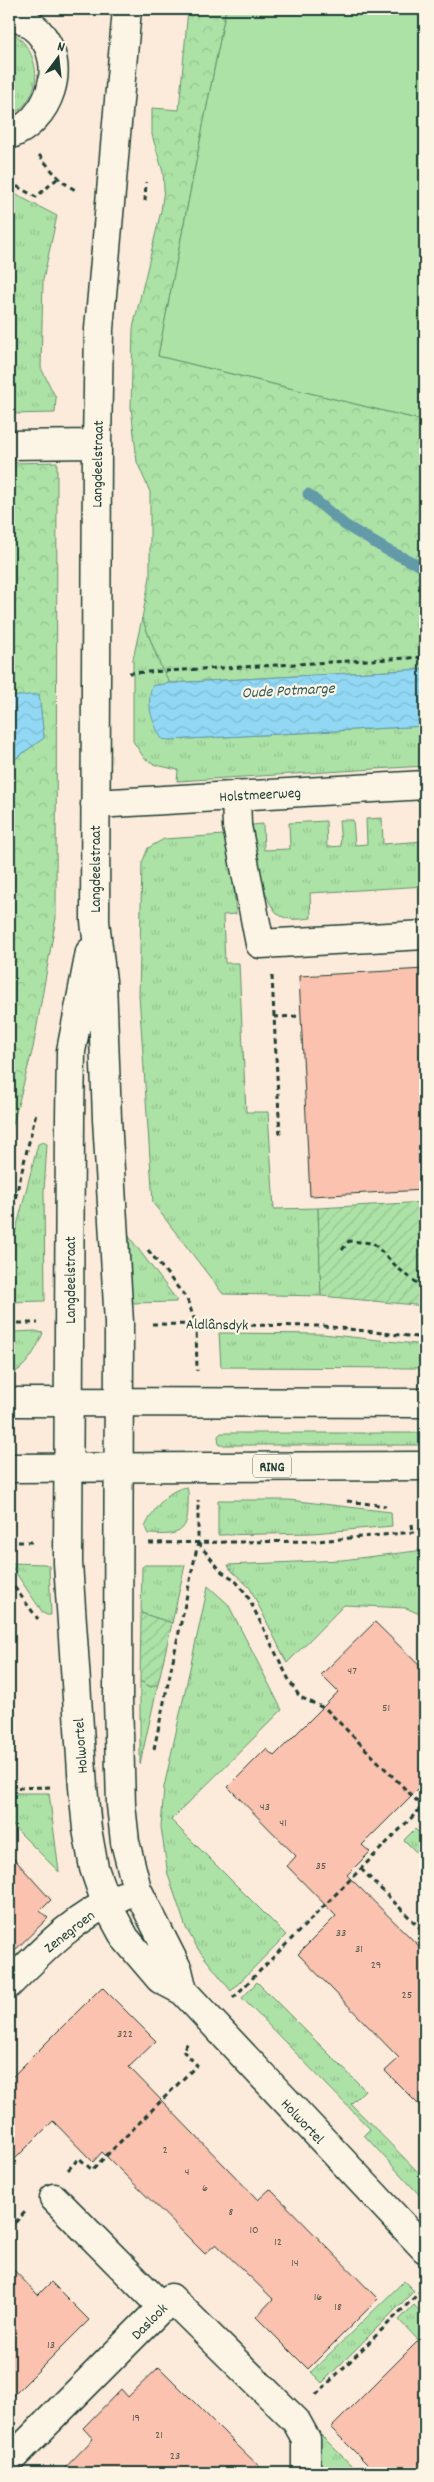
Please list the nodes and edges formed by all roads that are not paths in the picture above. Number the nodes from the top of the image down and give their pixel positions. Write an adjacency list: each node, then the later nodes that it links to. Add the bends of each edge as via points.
1 (127, 9): 4 (street, Langdeelstraat, via 99,329)
2 (9, 12): 3 (street, via 25,19 39,32 54,67 53,86 46,104 35,120)
3 (9, 135)
4 (97, 444): 5 (street); 8 (street, Langdeelstraat)
5 (9, 445)
6 (425, 785): 7 (street, Holstmeerweg)
7 (236, 796): 8 (street, Holstmeerweg); 10 (street, via 237,826 260,944)
8 (95, 804): 9 (street, Langdeelstraat)
9 (95, 921): 12 (street, Langdeelstraat, via 71,1051); 13 (street, Langdeelstraat, via 102,980)
10 (425, 935)
11 (9, 1402): 12 (street)
12 (69, 1402): 13 (street); 16 (street, Langdeelstraat)
13 (120, 1402): 14 (street); 17 (street, Langdeelstraat)
14 (425, 1403)
15 (425, 1466): 17 (street, RING)
16 (69, 1467): 17 (street, RING); 18 (street, RING); 20 (street, Holwortel, via 68,1563 83,1787 94,1868)
17 (119, 1467): 19 (street, Holwortel, via 121,1805 125,1842)
18 (9, 1468)
19 (137, 1889): 20 (street, Zenegroen); 22 (street, Holwortel, via 178,1970)
20 (106, 1903): 21 (street, Zenegroen, via 56,1937); 22 (street, Holwortel, via 125,1938 160,1979)
21 (9, 1984)
22 (183, 1991): 24 (street, Holwortel)
23 (54, 2198): 25 (street)
24 (425, 2249)
25 (163, 2308): 26 (street, Daslook); 27 (street, Daslook, via 171,2298 300,2429)
26 (9, 2460)
27 (306, 2473)

